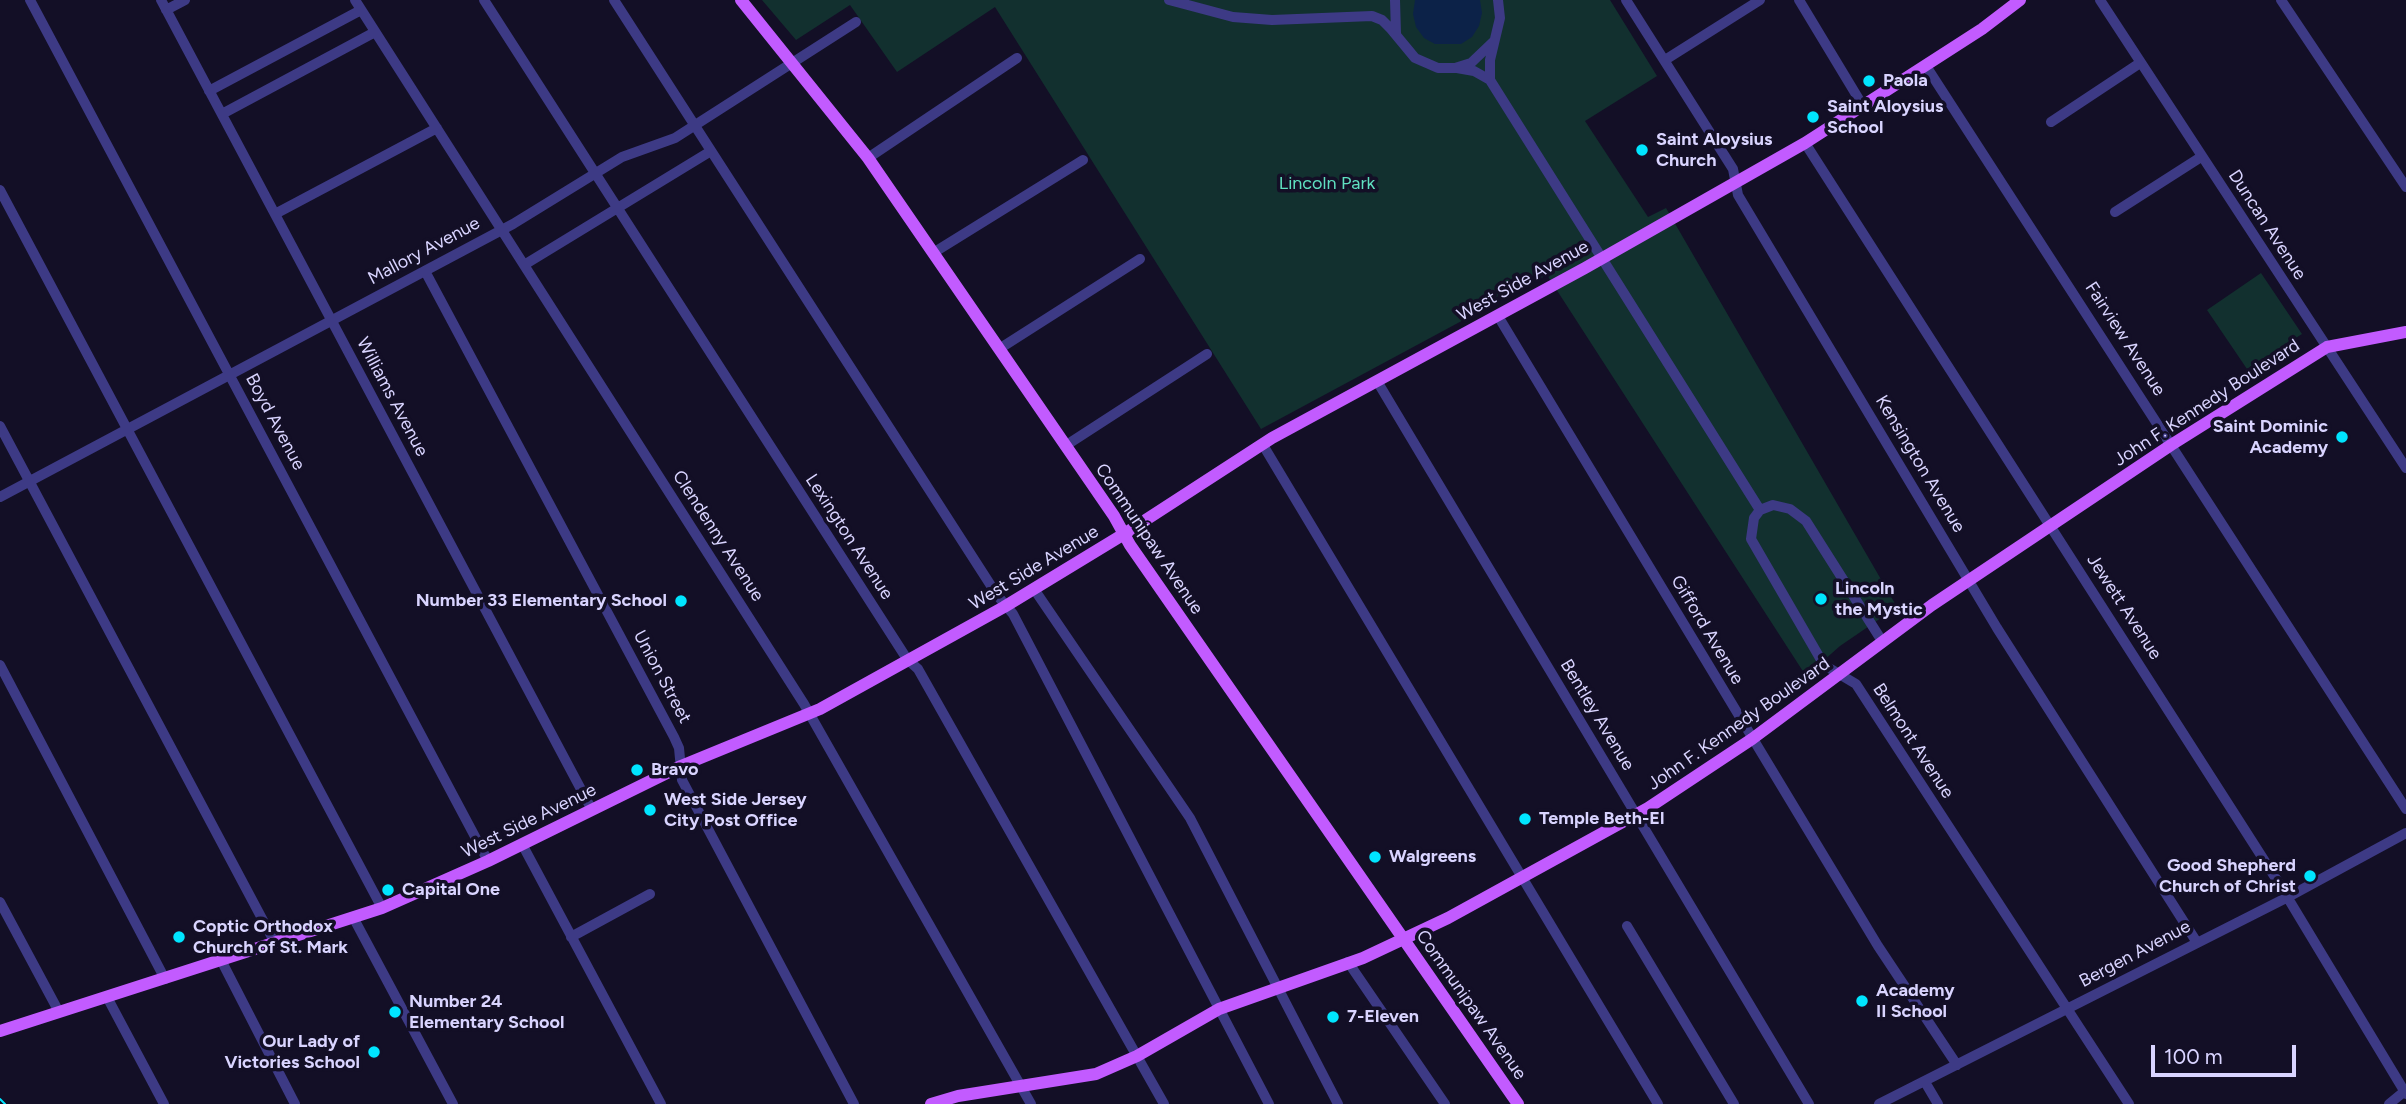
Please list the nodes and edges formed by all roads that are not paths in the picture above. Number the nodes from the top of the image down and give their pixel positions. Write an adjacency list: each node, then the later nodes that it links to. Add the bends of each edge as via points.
1 (30, 0): 58 (street, Boyd Avenue)
2 (185, 0): 15 (street)
3 (484, 0): 39 (street, Lexington Avenue)
4 (614, 0): 32 (street)
5 (741, 0): 23 (main road, Communipaw Avenue)
6 (1169, 0): 19 (street, via 1233,17 1371,16 1382,20)
7 (1395, 0): 19 (street)
8 (1498, 0): 20 (street, via 1500,18)
9 (1626, 0): 22 (street, Kensington Avenue)
10 (1759, 0): 22 (street)
11 (1799, 0): 29 (street)
12 (2020, 0): 25 (main road, West Side Avenue)
13 (2100, 0): 24 (street, Duncan Avenue)
14 (2281, 0): 41 (street)
15 (164, 5): 28 (street, Williams Avenue)
16 (358, 5): 18 (street, Clendenny Avenue); 28 (street)
17 (856, 22): 23 (street, Mallory Avenue)
18 (375, 32): 30 (street); 33 (street, Clendenny Avenue)
19 (1398, 39): 26 (street, via 1422,62)
20 (1494, 39): 26 (street, via 1478,58); 27 (street)
21 (1017, 58): 37 (street)
22 (1665, 60): 40 (street, Kensington Avenue, via 1733,169)
23 (793, 62): 32 (street, Mallory Avenue); 37 (main road, Communipaw Avenue)
24 (2140, 63): 31 (street); 36 (street, Duncan Avenue)
25 (1926, 65): 29 (main road, West Side Avenue); 63 (street, Fairview Avenue)
26 (1455, 68): 27 (street)
27 (1490, 80): 48 (street)
28 (209, 91): 30 (street, Williams Avenue)
29 (1863, 106): 34 (main road, West Side Avenue)
30 (222, 114): 45 (street, Williams Avenue)
31 (2051, 122)
32 (695, 127): 35 (street); 39 (street, Mallory Avenue, via 622,157)
33 (437, 128): 45 (street); 46 (street, Clendenny Avenue)
34 (1805, 143): 40 (main road, West Side Avenue); 69 (street, Jewett Avenue)
35 (711, 151): 43 (street); 73 (street)
36 (2201, 156): 44 (street); 55 (street, Duncan Avenue)
37 (868, 158): 47 (main road, Communipaw Avenue)
38 (1083, 160): 47 (street)
39 (594, 174): 43 (street, Lexington Avenue); 46 (street, Mallory Avenue)
40 (1736, 183): 48 (main road, West Side Avenue); 71 (street, Kensington Avenue, via 1738,195)
41 (2406, 187)
42 (0, 190): 61 (street)
43 (617, 209): 50 (street); 75 (street, Lexington Avenue)
44 (2115, 212)
45 (275, 214): 53 (street, Williams Avenue)
46 (502, 230): 50 (street, Clendenny Avenue); 51 (street, Mallory Avenue)
47 (933, 253): 56 (main road, Communipaw Avenue)
48 (1602, 258): 52 (main road, West Side Avenue); 68 (street)
49 (1140, 259): 56 (street)
50 (524, 265): 78 (street, Clendenny Avenue)
51 (425, 271): 53 (street, Mallory Avenue); 80 (street, Union Street, via 674,737)
52 (1498, 316): 59 (main road, West Side Avenue); 79 (street, Gifford Avenue)
53 (332, 320): 58 (street, Mallory Avenue); 82 (street, Williams Avenue)
54 (2406, 332): 55 (main road, John F. Kennedy Boulevard)
55 (2327, 347): 63 (main road, John F. Kennedy Boulevard); 65 (street, Duncan Avenue)
56 (999, 349): 64 (main road, Communipaw Avenue)
57 (1207, 354): 64 (street)
58 (230, 375): 61 (street, Mallory Avenue); 86 (street, Boyd Avenue)
59 (1377, 381): 62 (main road, West Side Avenue); 83 (street, Bentley Avenue)
60 (0, 426): 66 (street)
61 (127, 429): 66 (street, Mallory Avenue); 91 (street)
62 (1263, 445): 70 (main road, West Side Avenue); 87 (street)
63 (2171, 445): 69 (main road, John F. Kennedy Boulevard); 81 (street, Fairview Avenue)
64 (1065, 446): 70 (main road, Communipaw Avenue)
65 (2406, 468)
66 (29, 481): 67 (street, Mallory Avenue); 97 (street)
67 (0, 497)
68 (1760, 510): 74 (street, via 1782,507 1805,521); 77 (street, Belmont Avenue, via 1751,539 1825,665)
69 (2051, 526): 71 (main road, John F. Kennedy Boulevard); 89 (street, Jewett Avenue)
70 (1124, 534): 72 (main road, West Side Avenue); 95 (main road, Communipaw Avenue)
71 (1970, 582): 74 (main road, John F. Kennedy Boulevard); 96 (street, Kensington Avenue)
72 (1034, 589): 73 (main road, West Side Avenue); 101 (street, via 1190,818)
73 (1004, 607): 75 (main road, West Side Avenue); 103 (street, via 1013,614 1065,710)
74 (1882, 641): 77 (main road, John F. Kennedy Boulevard)
75 (907, 659): 78 (main road, West Side Avenue); 107 (street, Lexington Avenue, via 918,668)
76 (0, 665): 100 (street)
77 (1842, 674): 79 (main road, John F. Kennedy Boulevard); 104 (street, Belmont Avenue, via 1856,684)
78 (809, 714): 80 (main road, West Side Avenue); 110 (street, Clendenny Avenue)
79 (1752, 739): 83 (main road, John F. Kennedy Boulevard); 108 (street, Gifford Avenue, via 1878,947)
80 (681, 766): 82 (main road, West Side Avenue); 116 (street, Union Street, via 694,805)
81 (2406, 809)
82 (592, 810): 85 (main road, West Side Avenue)
83 (1636, 814): 87 (main road, John F. Kennedy Boulevard); 126 (street, Bentley Avenue)
84 (2406, 833): 89 (street, Bergen Avenue)
85 (522, 844): 86 (main road, West Side Avenue); 94 (street)
86 (488, 860): 91 (main road, West Side Avenue)
87 (1521, 877): 95 (main road, John F. Kennedy Boulevard); 124 (street)
88 (650, 894): 94 (street)
89 (2288, 897): 96 (street, Bergen Avenue); 111 (street, Jewett Avenue)
90 (0, 902): 105 (street)
91 (382, 908): 92 (main road, West Side Avenue)
92 (353, 917): 97 (main road, West Side Avenue); 114 (street)
93 (1628, 926): 125 (street)
94 (572, 937): 115 (street)
95 (1405, 941): 99 (main road, John F. Kennedy Boulevard); 123 (main road, Communipaw Avenue)
96 (2196, 942): 104 (street, Bergen Avenue)
97 (275, 943): 98 (main road, West Side Avenue)
98 (221, 960): 100 (main road, West Side Avenue); 113 (street)
99 (1348, 962): 101 (main road, John F. Kennedy Boulevard); 122 (street)
100 (165, 979): 102 (main road, West Side Avenue)
101 (1278, 988): 103 (main road, John F. Kennedy Boulevard); 121 (street)
102 (107, 997): 105 (main road, West Side Avenue); 112 (street)
103 (1219, 1009): 107 (main road, John F. Kennedy Boulevard); 120 (street)
104 (2066, 1011): 108 (street, Bergen Avenue); 129 (street, Belmont Avenue)
105 (59, 1012): 106 (main road, West Side Avenue)
106 (0, 1031)
107 (1137, 1056): 110 (main road, John F. Kennedy Boulevard, via 1096,1074); 119 (street, Lexington Avenue)
108 (1957, 1066): 109 (street, Bergen Avenue)
109 (1925, 1083): 127 (street, Bergen Avenue); 128 (street)
110 (1021, 1086): 117 (main road, John F. Kennedy Boulevard); 118 (street, Clendenny Avenue)
111 (2406, 1092): 130 (street)
112 (164, 1104)
113 (295, 1104)
114 (453, 1104)
115 (661, 1104)
116 (854, 1104)
117 (931, 1104)
118 (1031, 1104)
119 (1164, 1104)
120 (1269, 1104)
121 (1338, 1104)
122 (1445, 1104)
123 (1518, 1104)
124 (1658, 1104)
125 (1734, 1104)
126 (1809, 1104)
127 (1880, 1104)
128 (1938, 1104)
129 (2129, 1104)
130 (2389, 1104)

